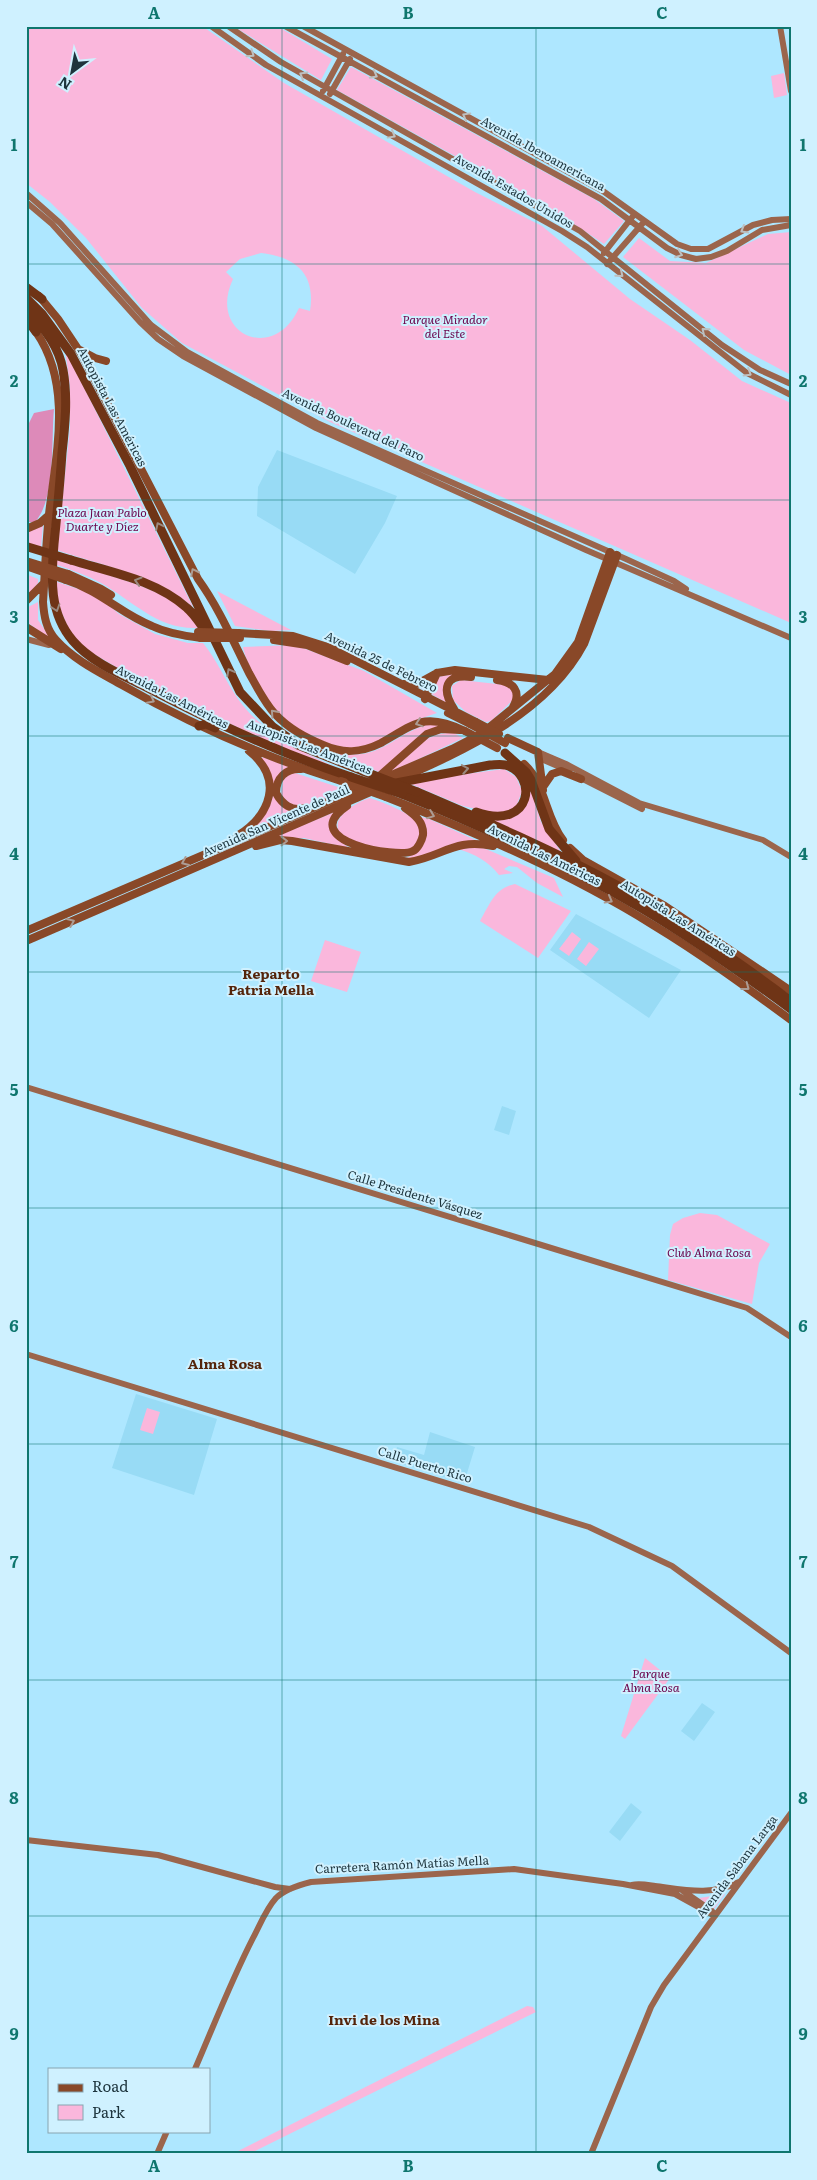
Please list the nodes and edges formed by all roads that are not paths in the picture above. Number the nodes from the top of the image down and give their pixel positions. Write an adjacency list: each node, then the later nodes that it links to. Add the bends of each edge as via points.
1 (211, 26): 11 (street, Avenida Estados Unidos, one-way to 11, via 266,65)
2 (228, 26): 8 (street, Avenida Estados Unidos, one-way to 2)
3 (285, 26): 6 (street, Avenida Iberoamericana)
4 (303, 26): 6 (street, Avenida Iberoamericana)
5 (780, 26): 9 (street)
6 (343, 54): 7 (street, Avenida Iberoamericana); 8 (street)
7 (350, 58): 10 (street); 15 (street, Avenida Iberoamericana, one-way to 7, via 603,191); 16 (street, Avenida Iberoamericana, one-way to 16, via 592,193)
8 (325, 88): 10 (street, Avenida Estados Unidos); 11 (street)
9 (791, 91)
10 (332, 92): 12 (street); 21 (street, Avenida Estados Unidos, via 568,224)
11 (321, 96): 12 (street, Avenida Estados Unidos)
12 (328, 100): 22 (street, Avenida Estados Unidos, one-way to 22, via 562,231)
13 (26, 193): 40 (street, Avenida Boulevard del Faro, via 60,223 151,325 187,352 317,423)
14 (26, 202): 40 (street, Avenida Boulevard del Faro, via 52,224 140,322 183,356 316,428)
15 (636, 213): 16 (street); 18 (street, Avenida Iberoamericana)
16 (631, 219): 20 (street, Avenida Iberoamericana); 21 (street)
17 (791, 219): 18 (street, Avenida Iberoamericana, one-way to 18, via 753,225 716,246 701,249 677,244)
18 (646, 220): 20 (street)
19 (791, 224): 20 (street, Avenida Iberoamericana, one-way to 19, via 674,253 703,259 727,251 762,230)
20 (640, 226): 23 (street)
21 (605, 250): 22 (street); 23 (street, Avenida Estados Unidos)
22 (600, 257): 24 (street, Avenida Estados Unidos)
23 (615, 258): 24 (street); 35 (street, Avenida Estados Unidos, one-way to 23, via 760,370 722,345)
24 (607, 264): 36 (street, Avenida Estados Unidos, one-way to 36, via 747,374)
25 (26, 284): 28 (main road, Avenida Las Américas)
26 (26, 288): 28 (highway)
27 (26, 298): 50 (highway, Autopista Las Américas, one-way to 27, via 130,466 71,354)
28 (42, 299): 33 (main road, Avenida Las Américas)
29 (26, 310): 62 (highway, Autopista Las Américas, one-way to 62, via 55,346 64,374 65,417 51,580 56,608 67,633 99,662 206,718)
30 (26, 318): 32 (highway)
31 (26, 322): 32 (street, Avenida Las Américas)
32 (36, 332): 37 (main road, Avenida Las Américas, via 53,361 58,400 58,438)
33 (77, 348): 34 (main road); 60 (main road, Avenida Las Américas, one-way to 33, via 432,720 421,722 368,749 349,752 302,736 276,715 258,690)
34 (106, 361)
35 (791, 384)
36 (791, 395)
37 (49, 515): 38 (main road); 44 (main road, Avenida Las Américas)
38 (26, 529)
39 (27, 546): 50 (highway, one-way to 39, bridge, via 188,609 150,584)
40 (612, 557): 48 (street, Avenida Boulevard del Faro, via 672,587); 55 (main road, Avenida San Vicente de Paúl, via 578,642 561,667); 68 (main road, Avenida San Vicente de Paúl, via 584,644 555,682 490,736 460,753)
41 (26, 561): 43 (main road, Avenida 25 de Febrero, bridge)
42 (26, 566): 43 (main road, bridge)
43 (67, 577): 47 (main road, Avenida 25 de Febrero, bridge, via 101,589 135,612 177,630 200,635)
44 (44, 582): 45 (main road); 51 (main road, Avenida Las Américas, via 44,619 56,640)
45 (26, 601)
46 (26, 628): 51 (main road)
47 (239, 635): 53 (main road, Avenida 25 de Febrero, via 293,636 311,641); 56 (main road, Avenida 25 de Febrero, via 319,649)
48 (791, 638)
49 (26, 639): 51 (street, via 43,642)
50 (215, 642): 70 (highway, Autopista Las Américas, one-way to 50, bridge, via 298,745 273,727 240,692)
51 (78, 659): 59 (main road, Avenida Las Américas, one-way to 59)
52 (437, 673): 53 (main road, via 413,684); 55 (main road, via 455,670); 56 (main road)
53 (394, 679): 56 (main road, Avenida 25 de Febrero)
54 (506, 681): 55 (main road); 57 (main road, via 456,676 446,691); 58 (main road, via 517,694)
55 (545, 682): 58 (main road, Avenida San Vicente de Paúl)
56 (425, 698): 57 (main road, Avenida 25 de Febrero); 60 (main road, Avenida 25 de Febrero)
57 (455, 710): 60 (main road, Avenida 25 de Febrero)
58 (510, 712): 67 (main road, Avenida San Vicente de Paúl, via 482,734)
59 (199, 726): 61 (main road, Avenida Las Américas); 62 (highway, via 206,724 263,748)
60 (470, 726): 63 (main road, Avenida Las Américas, bridge); 64 (main road, Avenida 25 de Febrero, bridge); 67 (main road, via 427,734)
61 (244, 746): 65 (main road, Avenida Las Américas); 75 (main road, via 265,769 270,786 267,805 252,827)
62 (270, 747): 84 (highway, Autopista Las Américas, bridge, via 402,794 549,859 619,895 729,964)
63 (505, 753): 69 (main road, Avenida Las Américas, via 530,770); 79 (highway, via 531,780 543,816 555,838 571,857)
64 (538, 755): 66 (street, Avenida 25 de Febrero); 69 (main road); 74 (street, Avenida 25 de Febrero, via 566,764 622,795)
65 (306, 770): 71 (main road, via 292,769 277,783 276,793 284,804 301,809); 73 (main road, Avenida Las Américas, bridge)
66 (581, 778): 69 (main road, via 561,771 552,774); 74 (street, Avenida 25 de Febrero, via 623,801)
67 (370, 784): 71 (main road, Avenida San Vicente de Paúl)
68 (384, 786): 70 (highway, one-way to 70, via 505,765 522,778 526,793 522,806 512,815 499,818); 72 (main road, Avenida San Vicente de Paúl)
69 (543, 791): 82 (main road, Avenida Las Américas, via 558,834 583,860 665,906)
70 (417, 792): 79 (highway, Autopista Las Américas, via 490,823)
71 (340, 796): 75 (main road, Avenida San Vicente de Paúl)
72 (360, 796): 73 (main road, via 334,817 338,837 347,843 402,854 413,852 423,837 422,825 413,813); 77 (main road, Avenida San Vicente de Paúl)
73 (386, 797): 78 (main road, Avenida Las Américas, one-way to 78, via 452,823)
74 (687, 819): 76 (street, Avenida 25 de Febrero, via 763,840)
75 (217, 849): 80 (main road, Avenida San Vicente de Paúl, one-way to 80)
76 (791, 857)
77 (221, 858): 78 (main road, one-way to 78, via 280,840 409,862 453,846 483,844); 81 (main road, Avenida San Vicente de Paúl, one-way to 77)
78 (535, 862): 85 (main road, Avenida Las Américas, one-way to 85, via 653,924)
79 (592, 873): 83 (highway, Autopista Las Américas, via 673,919)
80 (26, 931)
81 (26, 941)
82 (791, 991)
83 (791, 1000)
84 (791, 1009)
85 (791, 1020)
86 (26, 1087): 87 (street, Calle Presidente Vásquez, via 747,1308)
87 (791, 1337)
88 (26, 1354): 89 (street, Calle Puerto Rico, via 589,1527 672,1566)
89 (791, 1653)
90 (791, 1813): 92 (street, Avenida Sabana Larga)
91 (26, 1840): 94 (street, via 158,1856)
92 (740, 1881): 95 (street, Carretera Ramón Matías Mella, via 716,1891); 96 (street, Avenida Sabana Larga)
93 (632, 1885): 94 (street, Carretera Ramón Matías Mella, via 514,1870 311,1882); 95 (street, Carretera Ramón Matías Mella); 96 (street, Carretera Ramón Matías Mella, via 683,1897)
94 (290, 1889): 97 (street, Carretera Ramón Matías Mella, via 276,1898 266,1913 226,1994)
95 (681, 1889): 96 (street)
96 (715, 1916): 100 (street, Avenida Sabana Larga, via 651,2007)
97 (195, 2068)
98 (167, 2132): 99 (street)
99 (157, 2154)
100 (590, 2154)

